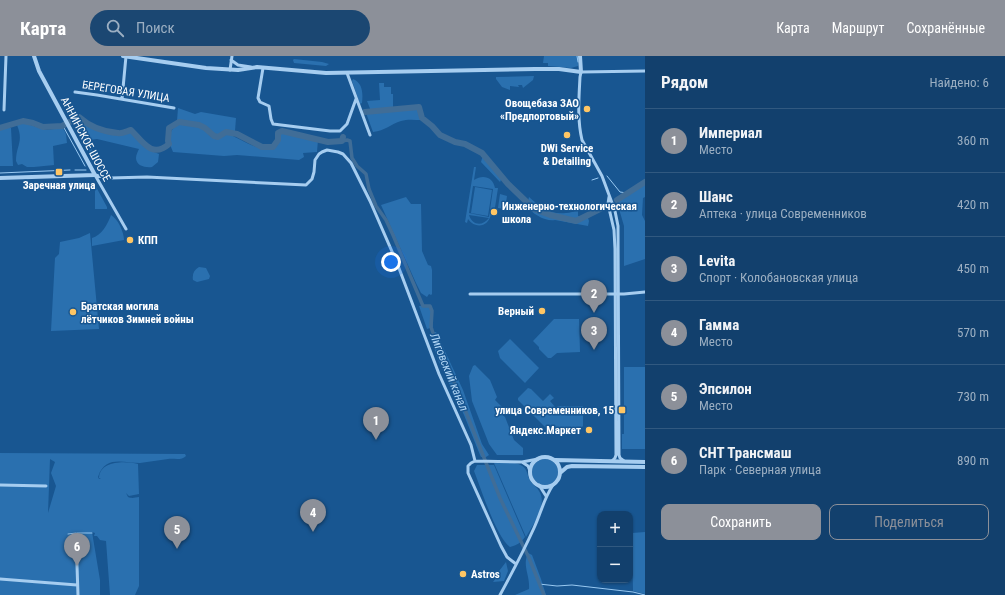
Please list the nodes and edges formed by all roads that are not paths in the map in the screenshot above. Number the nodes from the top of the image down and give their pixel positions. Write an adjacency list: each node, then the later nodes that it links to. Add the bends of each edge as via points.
1 (6, 56): 18 (street)
2 (34, 56): 20 (street, АННИНСКОЕ ШОССЕ, via 39,71)
3 (123, 56): 4 (street)
4 (126, 56): 10 (street); 15 (street)
5 (232, 56): 7 (street)
6 (580, 56): 12 (street)
7 (231, 60): 8 (street, via 238,65); 10 (street)
8 (257, 68): 9 (street); 10 (street)
9 (263, 68): 13 (street); 16 (street, via 258,98 260,102 269,106 273,124 340,131 347,124)
10 (230, 70)
11 (645, 70): 12 (street)
12 (581, 72): 13 (street, via 535,69); 24 (street, via 580,133 602,176 609,197 608,204 615,237)
13 (347, 73): 16 (street)
14 (75, 92): 15 (street, БЕРЕГОВАЯ УЛИЦА)
15 (122, 99): 17 (street, БЕРЕГОВАЯ УЛИЦА)
16 (356, 99): 19 (street)
17 (174, 108)
18 (4, 110)
19 (370, 135)
20 (95, 175): 21 (street); 22 (street, АННИНСКОЕ ШОССЕ); 28 (street, via 110,178 147,177 306,185 312,179 315,160 319,154 328,150 343,154 360,179 397,264 439,374 471,445)
21 (0, 178)
22 (126, 229)
23 (645, 292): 24 (street)
24 (617, 293): 25 (street); 30 (street, via 616,455 614,460); 31 (street, via 619,455)
25 (470, 294)
26 (538, 459): 27 (street, via 546,457); 29 (street); 34 (street)
27 (554, 460): 30 (street); 35 (street)
28 (475, 461): 29 (street); 42 (street, via 469,464 468,473 507,558)
29 (522, 462): 34 (street)
30 (609, 462): 31 (street)
31 (625, 462): 32 (street)
32 (645, 462)
33 (645, 467): 35 (street, via 572,466)
34 (530, 471): 37 (street)
35 (560, 472): 38 (street)
36 (0, 485): 39 (street)
37 (539, 485): 38 (street); 40 (street)
38 (553, 485): 40 (street)
39 (46, 486)
40 (546, 496): 42 (street)
41 (76, 536): 44 (street)
42 (516, 564): 46 (street)
43 (0, 579): 44 (street)
44 (78, 585): 45 (street)
45 (78, 595)
46 (500, 595)

